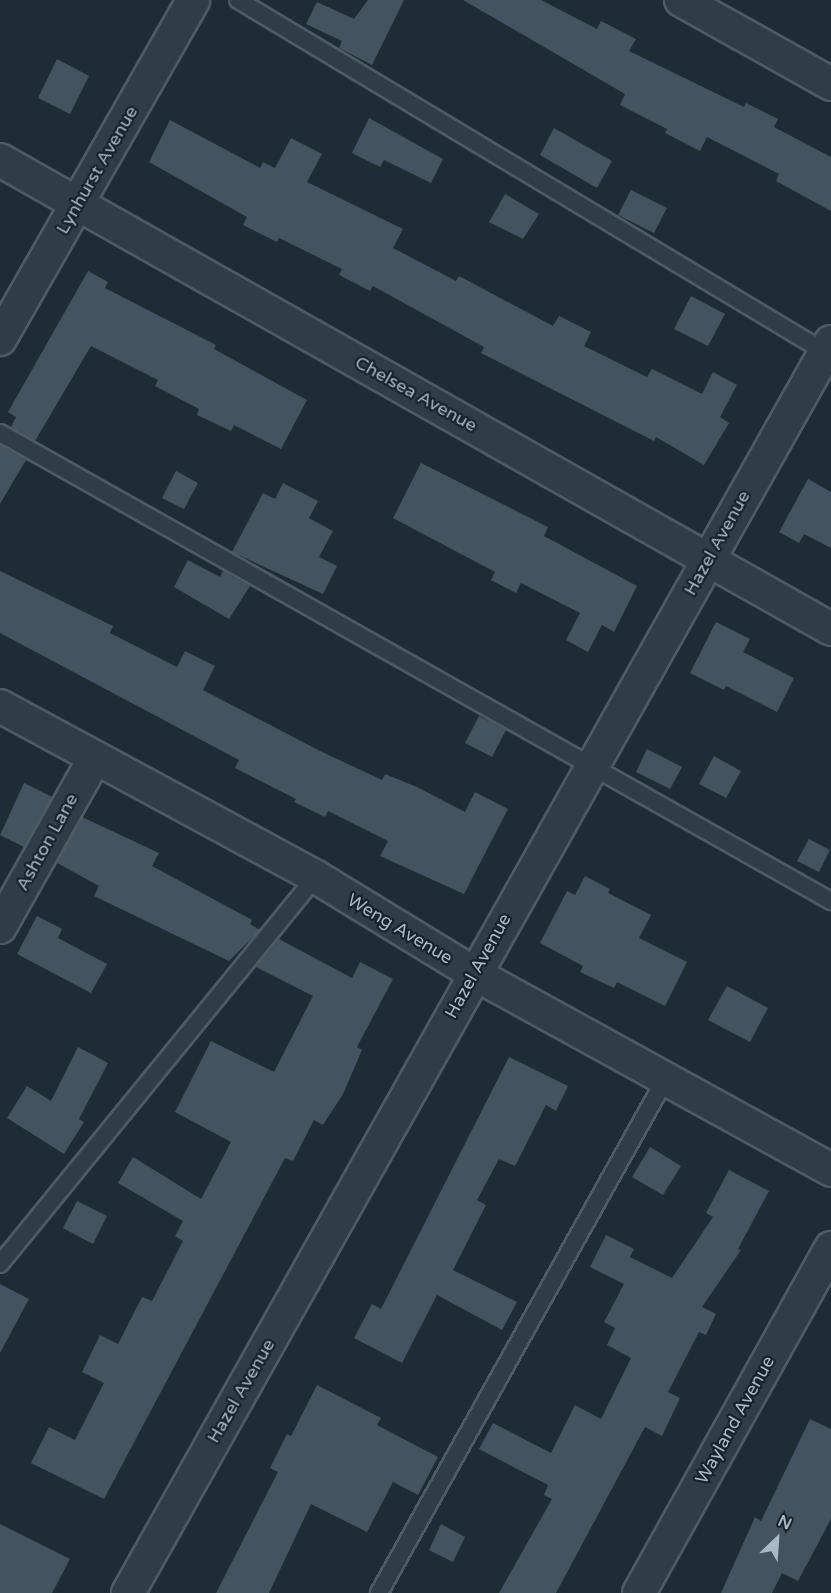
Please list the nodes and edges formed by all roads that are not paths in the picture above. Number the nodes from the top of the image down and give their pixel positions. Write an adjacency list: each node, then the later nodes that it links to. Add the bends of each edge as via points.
1 (193, 0): 6 (street, Lynhurst Avenue)
2 (238, 0): 8 (lane)
3 (681, 0): 4 (street)
4 (831, 84)
5 (0, 160): 6 (street, Chelsea Avenue)
6 (78, 204): 7 (street, Lynhurst Avenue); 10 (street, Chelsea Avenue)
7 (0, 339)
8 (829, 350): 10 (street, Hazel Avenue)
9 (0, 433): 14 (lane)
10 (708, 559): 11 (street, Chelsea Avenue); 14 (street, Hazel Avenue)
11 (831, 629)
12 (0, 706): 13 (street, Weng Avenue)
13 (94, 758): 15 (street, Weng Avenue); 17 (street, Ashton Lane)
14 (591, 766): 16 (lane); 18 (street, Hazel Avenue)
15 (316, 877): 18 (street, Weng Avenue); 22 (lane)
16 (831, 901)
17 (0, 927)
18 (473, 973): 19 (street, Weng Avenue); 23 (street, Hazel Avenue)
19 (666, 1078): 20 (street, Weng Avenue); 24 (lane)
20 (831, 1170)
21 (831, 1248): 25 (street, Wayland Avenue)
22 (0, 1264)
23 (128, 1593)
24 (380, 1593)
25 (639, 1593)

